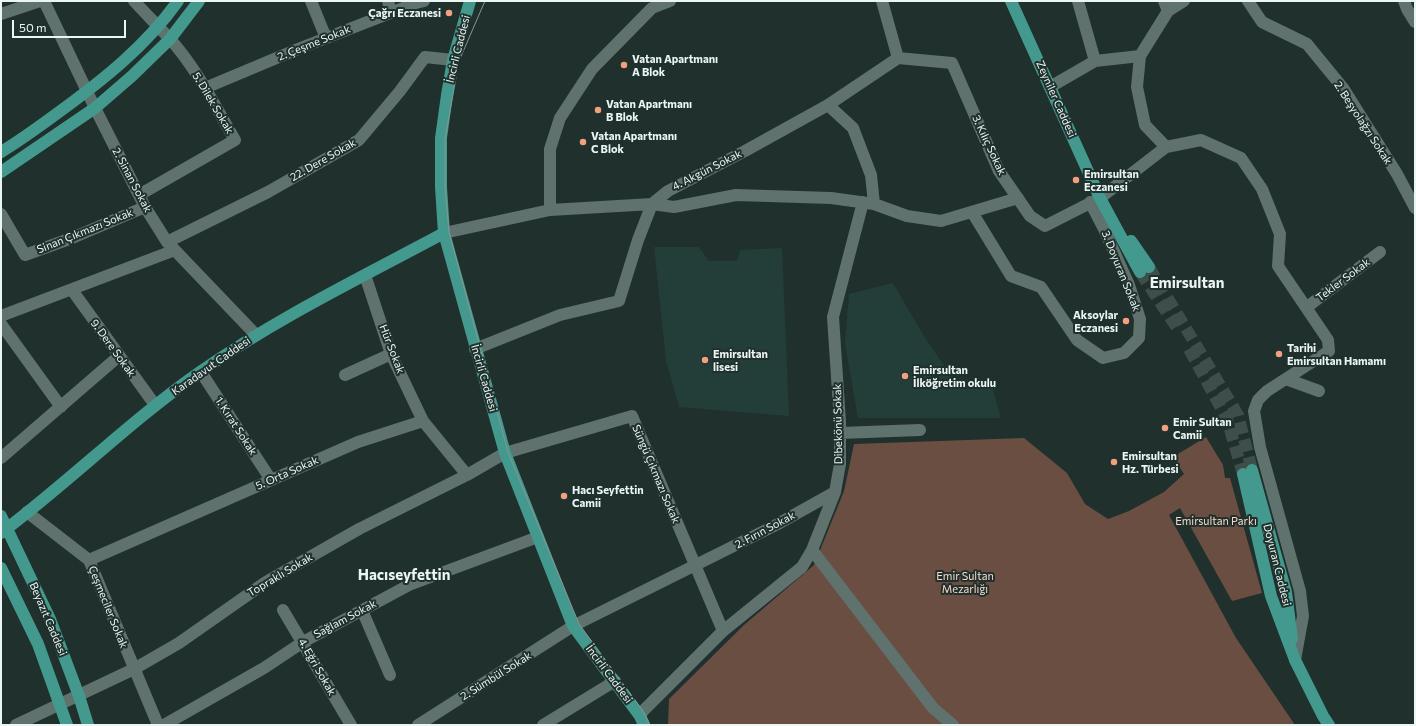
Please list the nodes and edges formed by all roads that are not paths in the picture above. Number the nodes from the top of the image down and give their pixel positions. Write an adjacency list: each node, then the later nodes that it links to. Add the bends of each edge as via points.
1 (40, 1): 17 (street)
2 (44, 1): 31 (street, 2. Sinan Sokak)
3 (134, 1): 22 (street, 5. Dilek Sokak)
4 (178, 1): 22 (main road)
5 (199, 1): 24 (main road)
6 (311, 1): 23 (street)
7 (424, 1): 19 (street, 2. Çeşme Sokak)
8 (470, 1): 27 (main road, İncirli Caddesi)
9 (670, 1): 16 (street)
10 (882, 1): 26 (street)
11 (1011, 1): 29 (main road, Zeyniler Caddesi)
12 (1078, 1): 28 (street)
13 (1184, 1): 18 (street)
14 (1248, 1): 43 (street, 2. Beşyolağzı Sokak, via 1262,22 1307,44 1338,82 1397,174)
15 (1404, 1): 21 (street)
16 (651, 4): 44 (street, via 592,69 560,118 550,149)
17 (16, 5): 20 (street)
18 (1166, 6): 25 (street)
19 (390, 7): 23 (street, 2. Çeşme Sokak)
20 (1, 14)
21 (1415, 22)
22 (158, 27): 24 (street, 5. Dilek Sokak); 31 (main road)
23 (326, 38): 30 (street, 2. Çeşme Sokak)
24 (170, 39): 30 (street, 5. Dilek Sokak); 33 (main road)
25 (1140, 56): 28 (street); 34 (street, via 1137,86 1145,125)
26 (898, 58): 32 (street, 4. Akgün Sokak); 38 (street, 3. Kılıç Sokak, via 952,63 1000,171)
27 (453, 60): 47 (main road, İncirli Caddesi, via 441,138); 48 (street, 22. Dere Sokak, via 425,57 359,140)
28 (1095, 62): 29 (street)
29 (1050, 87): 39 (main road, Zeyniler Caddesi)
30 (205, 88): 37 (street, 5. Dilek Sokak, via 235,140)
31 (87, 92): 33 (street, 2. Sinan Sokak); 35 (main road)
32 (828, 105): 40 (street, via 853,128 871,175); 41 (street, 4. Akgün Sokak, via 668,190)
33 (95, 108): 36 (main road); 37 (street, 2. Sinan Sokak)
34 (1166, 148): 39 (street); 53 (street, via 1201,140 1241,158 1262,189 1280,234 1278,266)
35 (1, 152)
36 (1, 172)
37 (139, 195): 42 (street, 2. Sinan Sokak)
38 (1018, 198): 39 (street, 3. Kılıç Sokak, via 1030,216 1044,226); 45 (street)
39 (1095, 200): 45 (street, 3. Doyuran Sokak, via 1140,319 1139,338 1124,353 1103,358 1077,340 1041,287 1011,276); 50 (main road)
40 (869, 203): 41 (street, via 831,198 736,195 674,207); 45 (street, via 907,216 941,221); 68 (street, Dibekönü Sokak, via 833,317)
41 (652, 204): 44 (street); 57 (street, via 618,301 560,315)
42 (145, 207): 46 (street, Sinan Çıkmazı Sokak, via 25,255); 48 (street, 2. Sinan Sokak)
43 (1415, 208)
44 (550, 210): 47 (street)
45 (972, 212)
46 (1, 214)
47 (444, 233): 51 (main road, Karadavut Caddesi); 57 (main road, İncirli Caddesi)
48 (171, 246): 52 (street, 22. Dere Sokak); 56 (street, 2. Sinan Sokak)
49 (1380, 252): 53 (street, Tekler Sokak)
50 (1145, 270)
51 (366, 276): 56 (main road, Karadavut Caddesi); 58 (street, Hür Sokak)
52 (72, 290): 54 (street, 22. Dere Sokak); 59 (street, 9. Dere Sokak)
53 (1306, 307): 62 (street, via 1328,340 1329,351)
54 (1, 316)
55 (1, 324): 65 (street)
56 (256, 335): 60 (main road, Karadavut Caddesi)
57 (475, 349): 69 (main road, İncirli Caddesi)
58 (391, 354): 61 (street); 66 (street, Hür Sokak)
59 (119, 356): 64 (street, 9. Dere Sokak); 65 (street)
60 (201, 372): 64 (main road, Karadavut Caddesi); 73 (street, 1. Kırat Sokak)
61 (346, 375)
62 (1286, 379): 63 (street); 88 (street, via 1267,391 1258,400 1254,411 1260,447 1300,591 1303,616)
63 (1319, 391)
64 (155, 405): 75 (main road, Karadavut Caddesi)
65 (61, 406): 70 (street)
66 (423, 421): 72 (street); 73 (street, 5. Orta Sokak, via 358,442)
67 (920, 430): 68 (street)
68 (840, 434): 74 (street, Dibekönü Sokak, via 840,464)
69 (505, 453): 72 (street, Topraklı Sokak); 78 (main road, İncirli Caddesi); 81 (street, Süngü Çıkmazı Sokak, via 632,416)
70 (1, 458)
71 (1247, 472): 88 (main road, Doyuran Caddesi, via 1271,596)
72 (467, 475): 89 (street, Topraklı Sokak, via 359,529 266,582 179,643)
73 (271, 480): 80 (street, 5. Orta Sokak)
74 (835, 492): 79 (street, Dibekönü Sokak); 81 (street, 2. Fırın Sokak)
75 (28, 512): 77 (main road, Karadavut Caddesi); 80 (street, Çeşmeciler Sokak)
76 (1, 516): 77 (main road, Beyazıt Caddesi)
77 (4, 531): 92 (main road, Beyazıt Caddesi, via 50,619)
78 (538, 537): 84 (street, Sağlam Sokak, via 409,585); 85 (main road, İncirli Caddesi)
79 (812, 550): 86 (street, Dibekönü Sokak, via 802,567); 103 (street, via 933,708)
80 (89, 560): 89 (street, Çeşmeciler Sokak)
81 (695, 566): 85 (street, 2. Fırın Sokak); 86 (street)
82 (1, 568): 93 (main road, Beyazıt Caddesi, via 38,644)
83 (283, 610): 87 (street, 4. Eğri Sokak)
84 (362, 610): 87 (street, Sağlam Sokak); 90 (street)
85 (573, 626): 91 (main road, İncirli Caddesi); 101 (street, 2. Sümbül Sokak)
86 (723, 631): 94 (street, Dibekönü Sokak, via 643,711)
87 (303, 642): 99 (street, Sağlam Sokak, via 264,668); 100 (street, 4. Eğri Sokak)
88 (1295, 660): 104 (main road, Doyuran Caddesi)
89 (134, 669): 92 (street, Topraklı Sokak); 98 (street, Çeşmeciler Sokak)
90 (390, 675)
91 (615, 681): 94 (main road, İncirli Caddesi); 102 (street)
92 (79, 696): 93 (street, Topraklı Sokak); 97 (main road, Beyazıt Caddesi)
93 (60, 704): 95 (street, Topraklı Sokak); 96 (main road, Beyazıt Caddesi)
94 (642, 720)
95 (16, 725)
96 (67, 725)
97 (88, 725)
98 (158, 725)
99 (164, 725)
100 (350, 725)
101 (418, 725)
102 (543, 725)
103 (953, 725)
104 (1329, 725)

